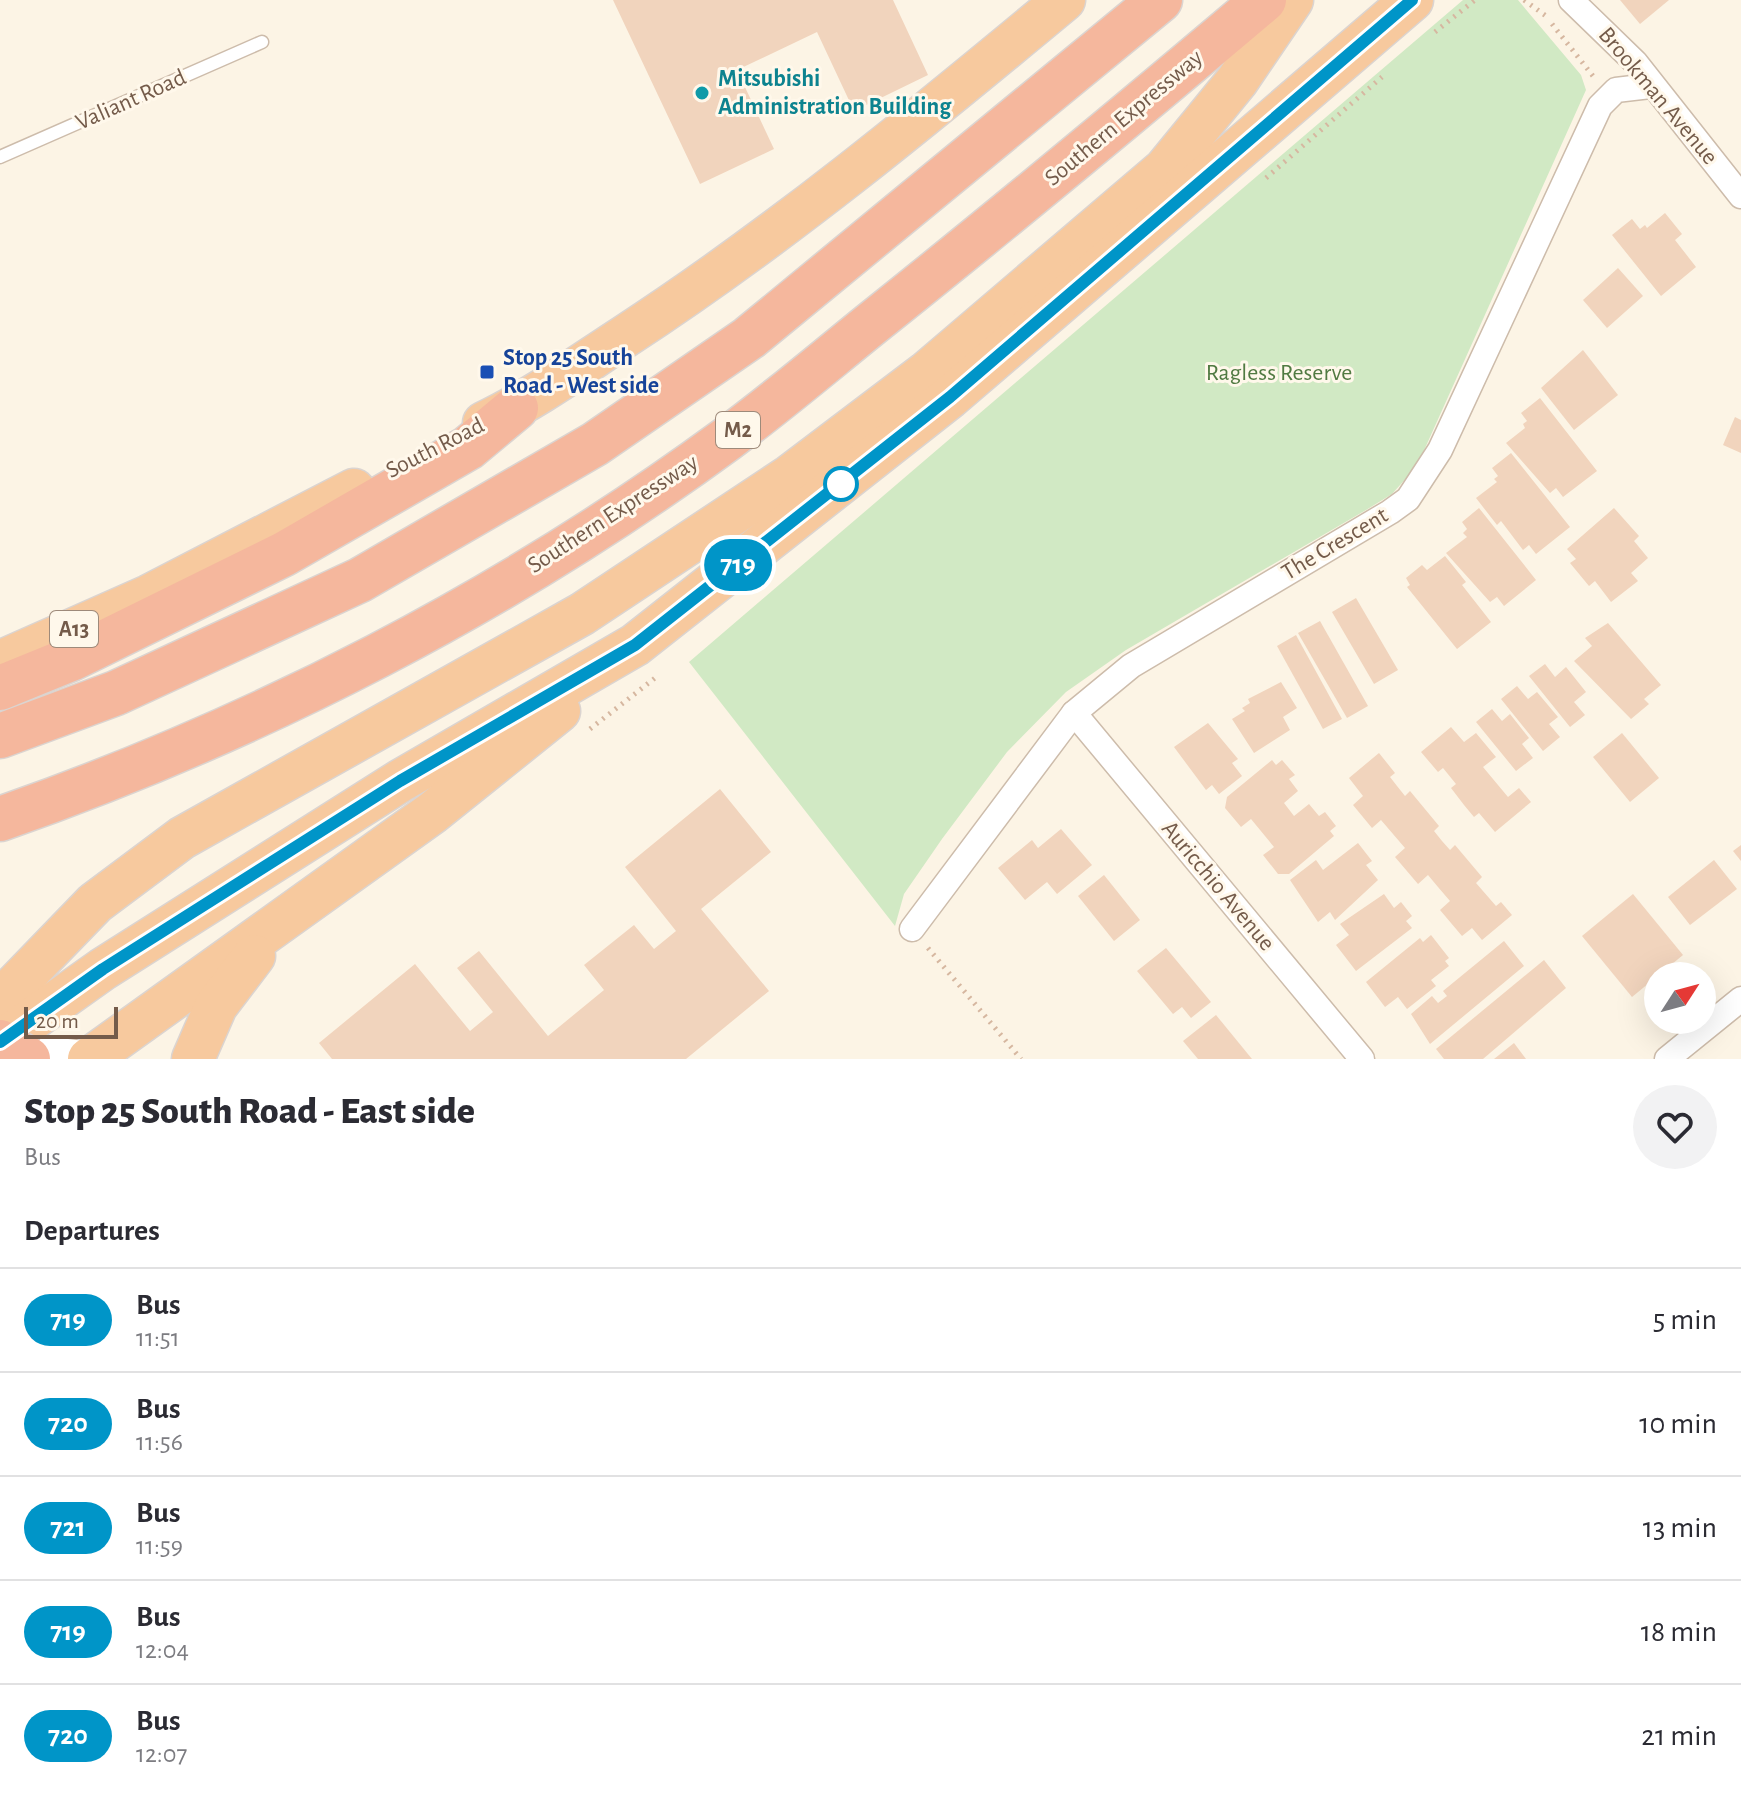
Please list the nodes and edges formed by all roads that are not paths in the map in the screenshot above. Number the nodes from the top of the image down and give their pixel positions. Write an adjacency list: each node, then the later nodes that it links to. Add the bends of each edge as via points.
1 (1064, 0): 11 (highway, South Road / A13, via 793,220)
2 (1160, 0): 16 (highway, via 749,338 595,444 360,580 130,686)
3 (1264, 0): 17 (highway, Southern Expressway / M2, via 1016,209 727,439 508,583 240,724)
4 (1292, 0): 21 (highway, via 1165,169 926,373 790,476 582,614 182,838 95,903)
5 (1412, 0): 12 (highway, via 950,397)
6 (1571, 0): 8 (street, Brookman Avenue, via 1623,49)
7 (262, 42): 9 (lane, Valiant Road)
8 (1650, 86): 10 (street, Brookman Avenue); 15 (street, The Crescent, via 1625,87 1608,95 1597,110 1440,450 1408,499 1131,666)
9 (0, 157)
10 (1741, 196)
11 (516, 408): 13 (highway, South Road / A13, via 162,589); 14 (highway, via 468,448 284,554 71,659)
12 (635, 645): 18 (highway, via 477,780); 22 (highway, via 400,781 103,969)
13 (0, 662)
14 (0, 688)
15 (1074, 713): 19 (street, The Crescent); 27 (street, Auricchio Avenue)
16 (0, 736)
17 (0, 819)
18 (291, 913): 25 (highway); 26 (highway, via 216,1006)
19 (912, 929)
20 (1741, 999): 28 (street)
21 (0, 1001)
22 (0, 1042): 24 (highway, bridge)
23 (0, 1059): 25 (main road, via 38,1053)
24 (28, 1059)
25 (90, 1059)
26 (193, 1059)
27 (1362, 1059)
28 (1667, 1059)

